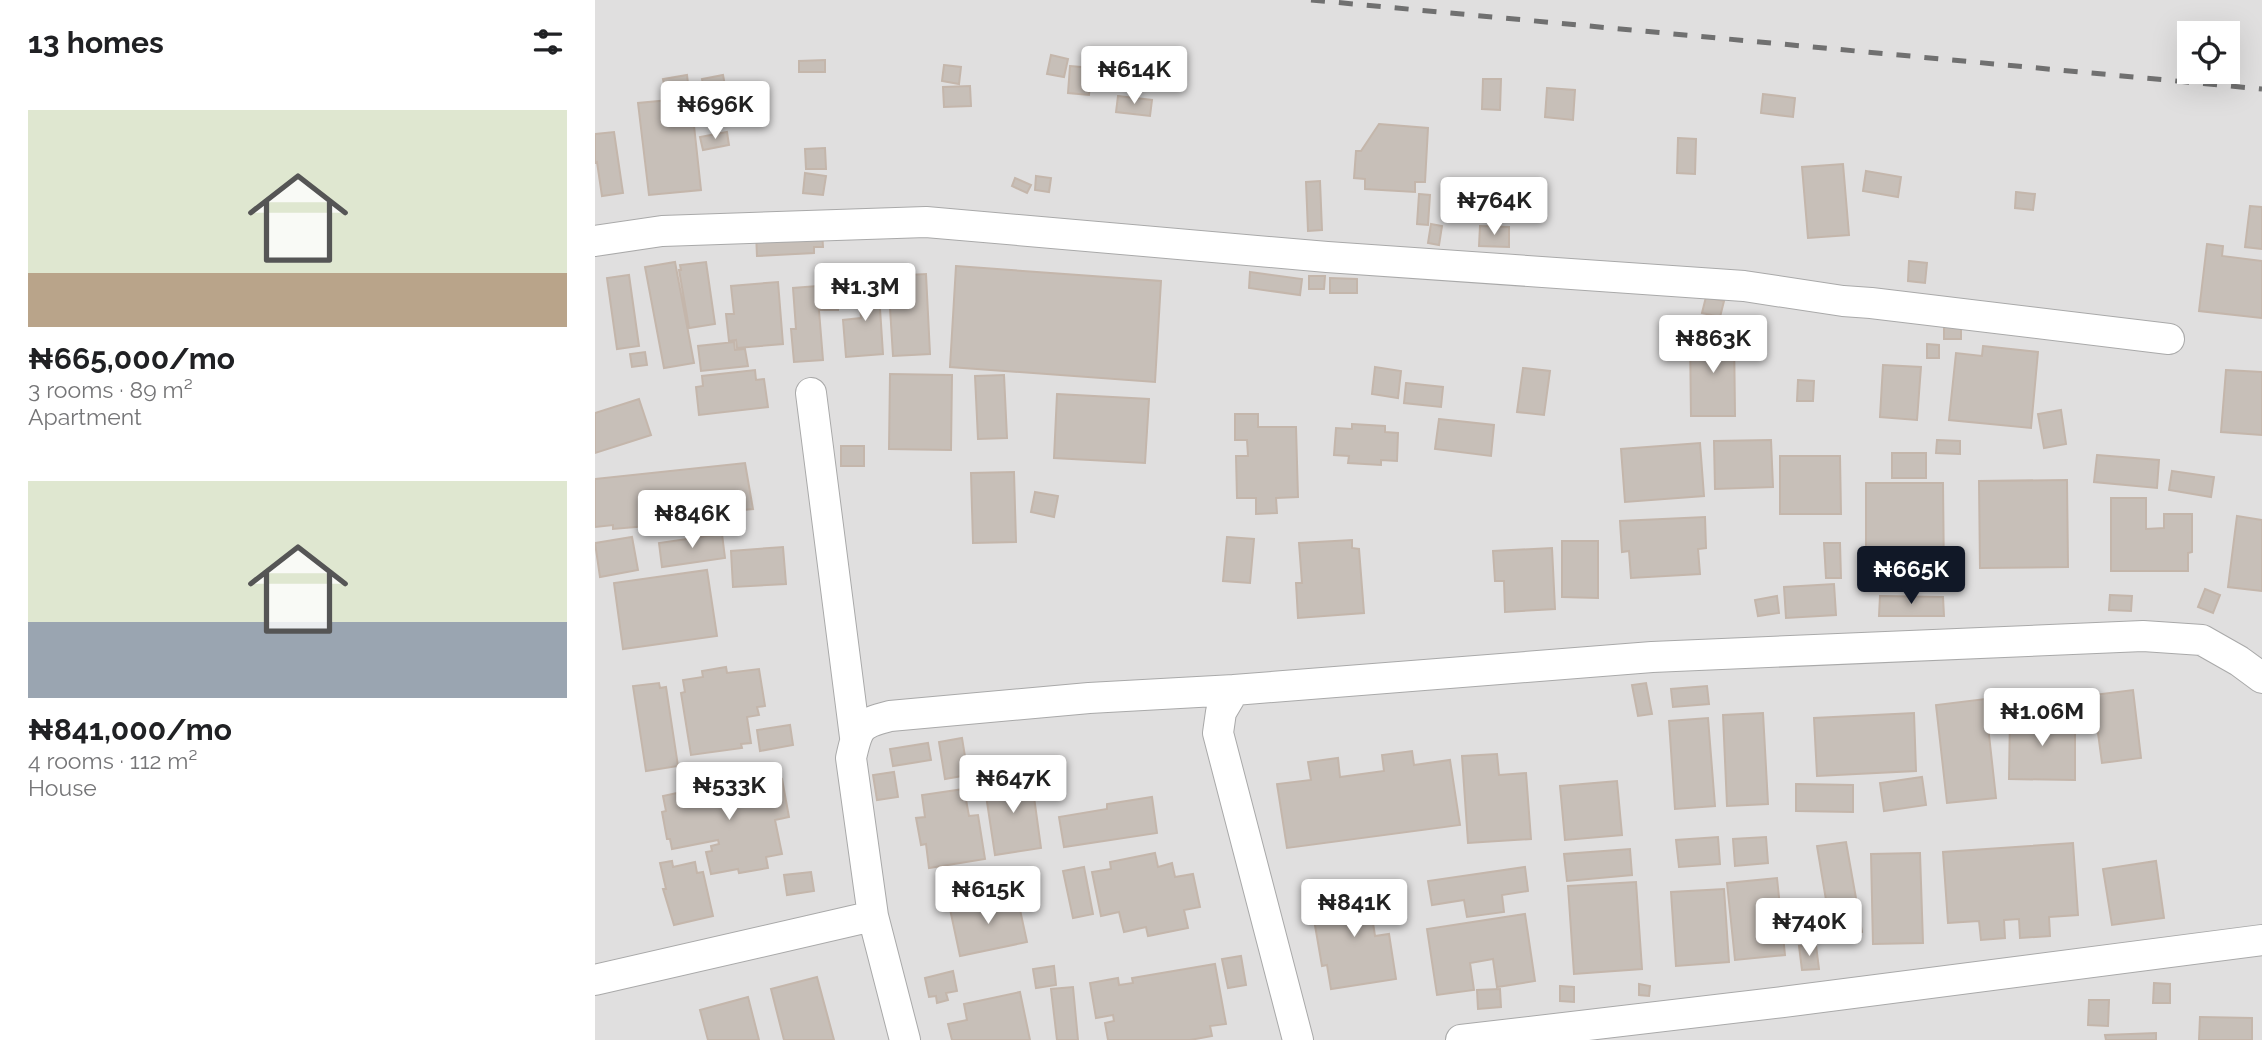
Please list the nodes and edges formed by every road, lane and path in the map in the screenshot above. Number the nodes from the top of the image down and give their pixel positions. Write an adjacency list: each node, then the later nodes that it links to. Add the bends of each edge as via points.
1 (595, 241): 2 (street, via 662,231 926,222 1327,257 1744,285 1843,302)
2 (2169, 339)
3 (811, 393): 6 (street)
4 (2262, 678): 5 (street, via 2202,640 2143,636 1652,657)
5 (1234, 690): 6 (street, via 890,716 866,722); 11 (street, via 1221,712 1218,733)
6 (855, 737): 7 (street, via 851,758)
7 (873, 916): 9 (street); 10 (street)
8 (2262, 940): 12 (street)
9 (595, 980)
10 (905, 1040)
11 (1298, 1040)
12 (1461, 1040)

